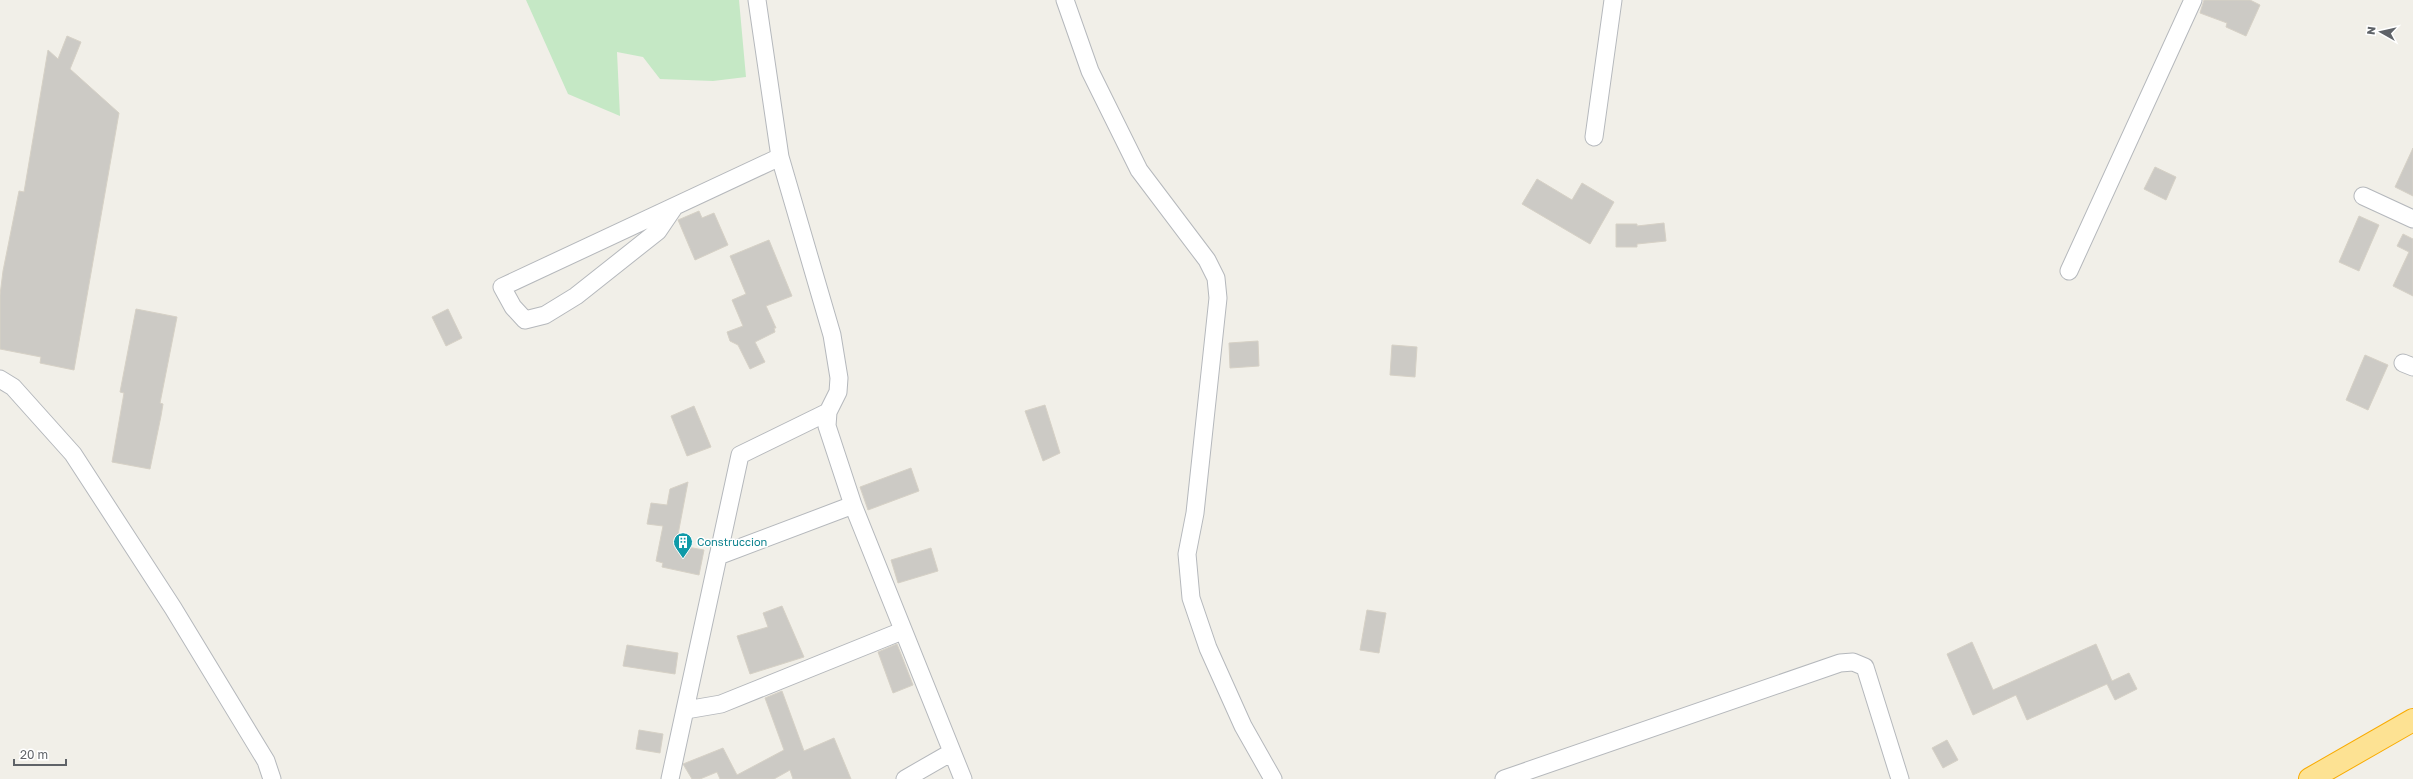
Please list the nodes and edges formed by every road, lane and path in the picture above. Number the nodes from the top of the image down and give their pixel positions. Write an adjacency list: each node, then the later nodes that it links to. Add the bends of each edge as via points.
1 (757, 0): 6 (street)
2 (1065, 0): 23 (street, via 1090,71 1139,170 1207,260 1216,278 1217,306 1195,513 1187,554 1191,598 1208,648 1243,726)
3 (1613, 0): 5 (street)
4 (2193, 0): 10 (street)
5 (1594, 137)
6 (780, 157): 8 (street); 12 (street, via 832,334 839,378 838,392)
7 (2363, 196): 9 (street)
8 (675, 206): 8 (street, via 502,287 524,320 545,315 576,296 658,231)
9 (2413, 219)
10 (2069, 271)
11 (0, 379): 19 (street, via 13,387 73,454 202,654 266,761)
12 (828, 412): 13 (street, via 827,426); 14 (street, via 740,455)
13 (853, 505): 14 (street); 15 (street)
14 (718, 556): 16 (street)
15 (902, 631): 16 (street, via 721,704); 18 (street)
16 (686, 710): 20 (street)
17 (2413, 720): 26 (highway)
18 (952, 752): 21 (street); 22 (street)
19 (272, 779)
20 (670, 779)
21 (905, 779)
22 (963, 779)
23 (1273, 779)
24 (1504, 779): 25 (street, via 1840,663 1853,662 1865,666)
25 (1900, 779)
26 (2310, 779)

